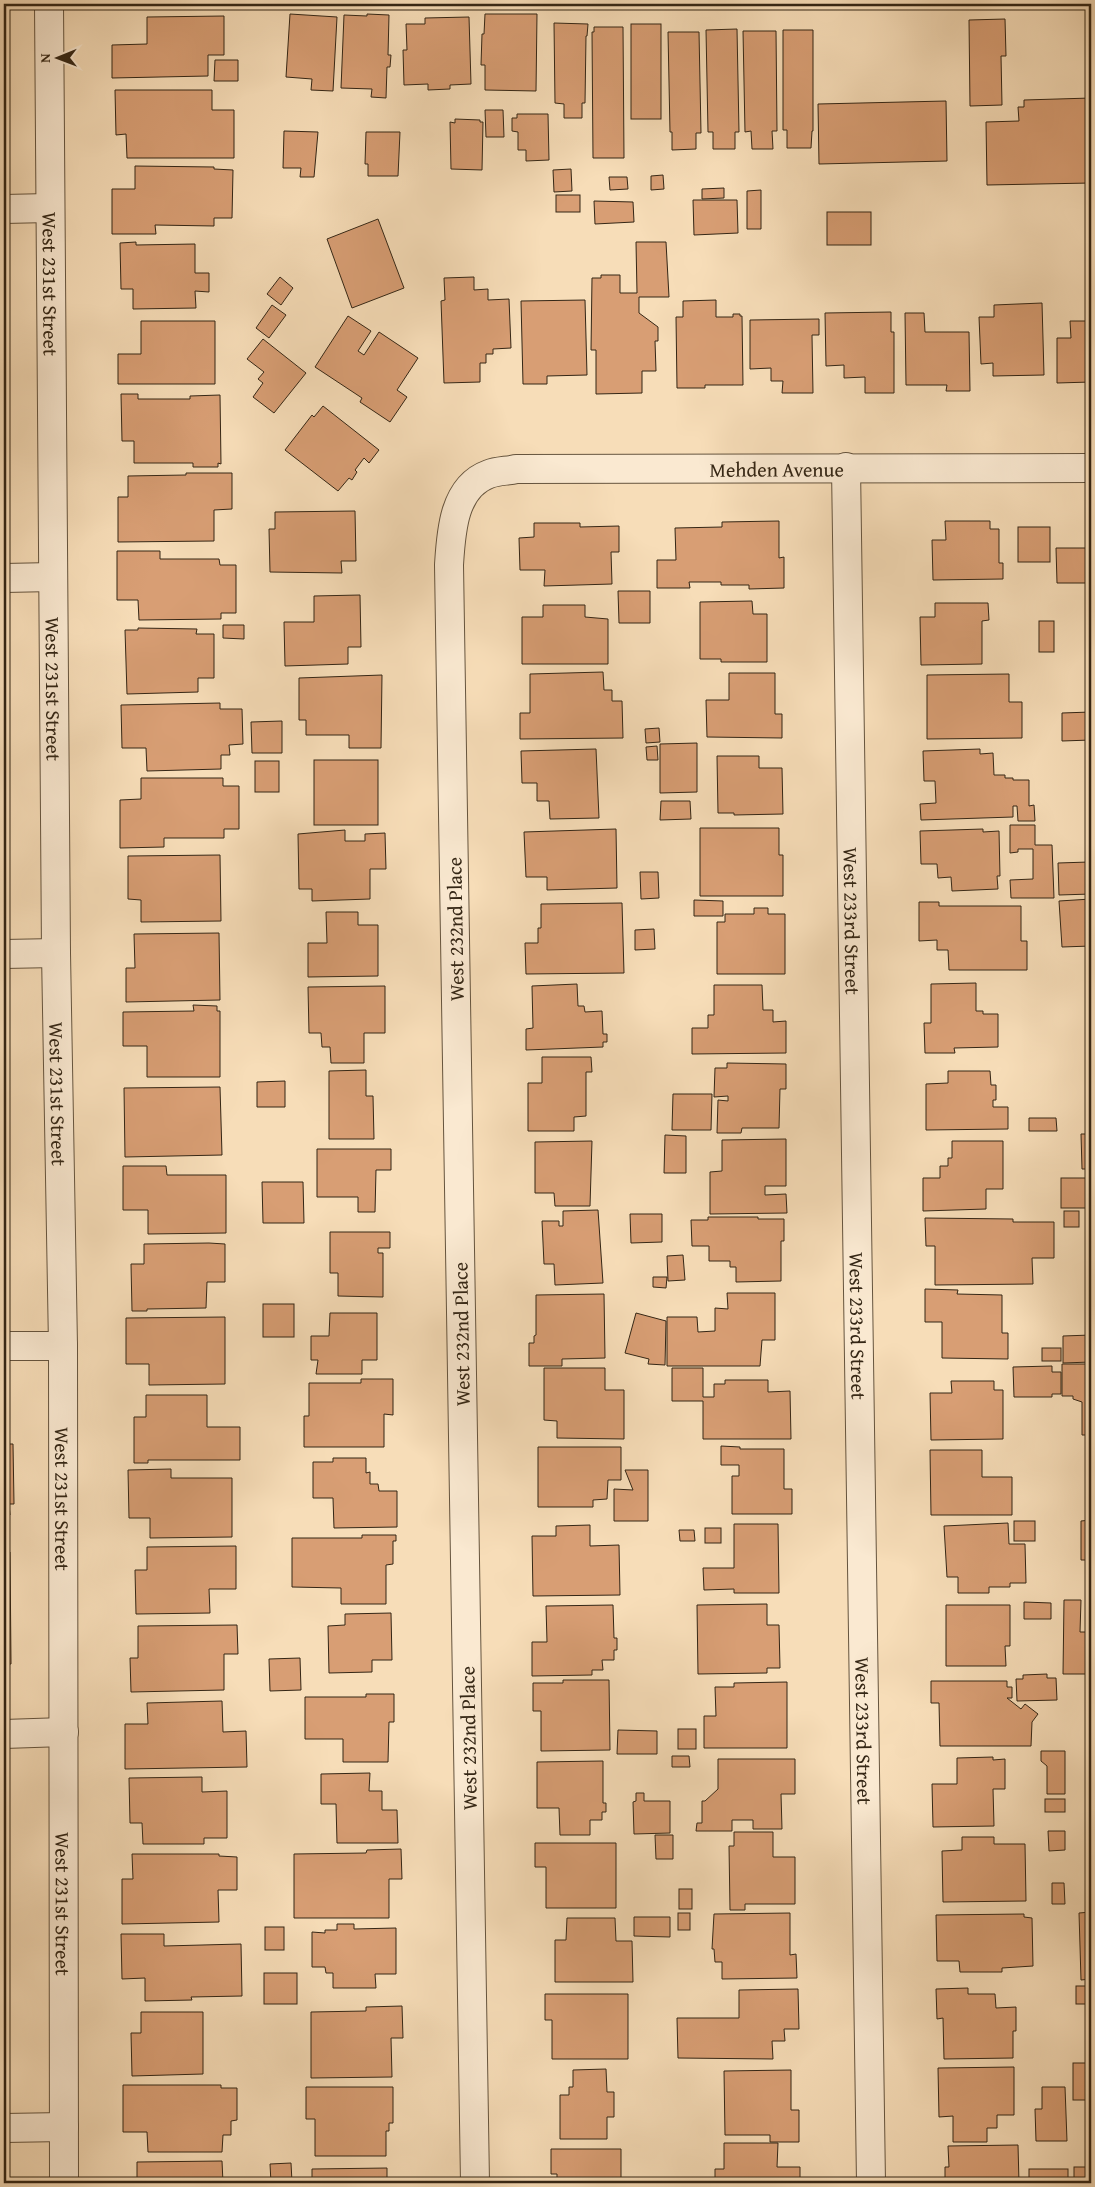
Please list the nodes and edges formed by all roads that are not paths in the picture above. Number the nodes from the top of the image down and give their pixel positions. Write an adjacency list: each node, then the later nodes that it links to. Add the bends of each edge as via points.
1 (49, 4): 2 (street, West 231st Street)
2 (49, 208): 3 (street); 7 (street, West 231st Street)
3 (4, 209)
4 (846, 467): 5 (street, Mehden Avenue); 6 (street, Mehden Avenue, via 516,469 488,474); 19 (street, West 233rd Street)
5 (1091, 468)
6 (468, 487): 18 (street, West 232nd Place, via 452,525 449,565)
7 (52, 577): 8 (street); 9 (street, West 231st Street)
8 (4, 578)
9 (56, 953): 10 (street); 12 (street, West 231st Street)
10 (4, 954)
11 (4, 1346): 12 (street)
12 (63, 1346): 13 (street, West 231st Street)
13 (64, 1732): 14 (street); 15 (street, West 231st Street)
14 (4, 1734)
15 (64, 2127): 16 (street); 17 (street, West 231st Street)
16 (4, 2128)
17 (64, 2183)
18 (475, 2183)
19 (871, 2183)

